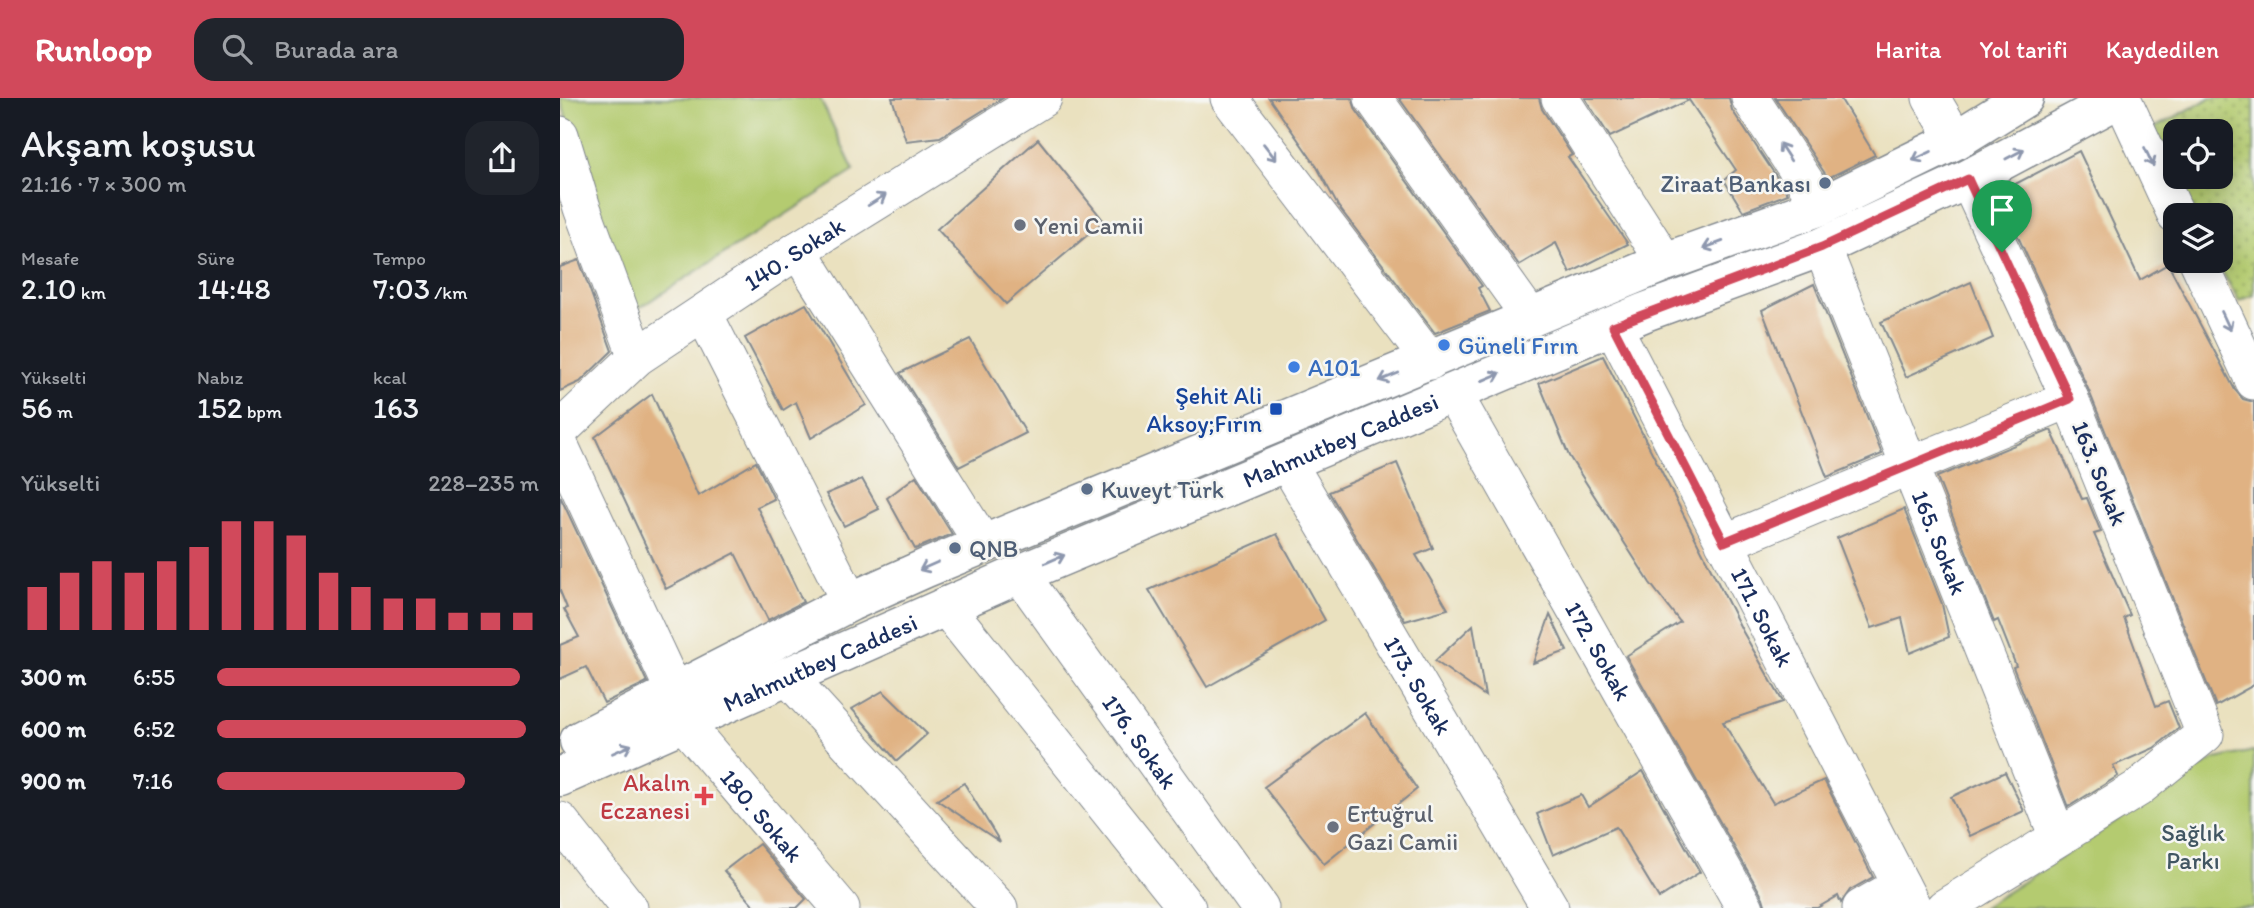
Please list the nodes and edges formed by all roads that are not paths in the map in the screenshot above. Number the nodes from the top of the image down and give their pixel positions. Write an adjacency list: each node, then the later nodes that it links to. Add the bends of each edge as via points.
1 (1043, 98): 16 (street, 140. Sokak, one-way to 1)
2 (1229, 98): 23 (street, one-way to 23)
3 (1373, 98): 20 (street)
4 (1560, 98): 17 (street)
5 (1750, 98): 13 (street, one-way to 5)
6 (1931, 98): 10 (street)
7 (2024, 98): 10 (main road, Mahmutbey Caddesi)
8 (2121, 98): 11 (main road, Mahmutbey Caddesi, one-way to 8); 12 (street, one-way to 12)
9 (560, 135): 14 (street)
10 (1956, 139): 13 (main road, Mahmutbey Caddesi, one-way to 13)
11 (1968, 179): 15 (main road, Mahmutbey Caddesi); 26 (street, 163. Sokak)
12 (2170, 203)
13 (1821, 206): 17 (main road, Mahmutbey Caddesi, one-way to 17)
14 (571, 211): 22 (street)
15 (1822, 247): 21 (main road, Mahmutbey Caddesi); 30 (street, 165. Sokak)
16 (798, 250): 19 (street, 140. Sokak); 32 (street)
17 (1665, 262): 20 (main road, Mahmutbey Caddesi)
18 (2204, 273): 24 (street, one-way to 24)
19 (704, 313): 22 (street, 140. Sokak); 34 (street)
20 (1531, 318): 23 (main road, Mahmutbey Caddesi)
21 (1613, 326): 25 (main road, Mahmutbey Caddesi, one-way to 21); 31 (street, 171. Sokak)
22 (637, 357): 27 (street, 140. Sokak)
23 (1430, 360): 32 (main road, Mahmutbey Caddesi, one-way to 32)
24 (2254, 382)
25 (1453, 393): 29 (main road, Mahmutbey Caddesi); 49 (street, 172. Sokak)
26 (2070, 399): 30 (street); 41 (street, 163. Sokak, via 2205,734 2137,789)
27 (560, 430)
28 (560, 446): 37 (street, 180. Sokak)
29 (1287, 462): 33 (main road, Mahmutbey Caddesi, one-way to 29); 48 (street, 173. Sokak)
30 (1912, 465): 31 (street); 41 (street, 165. Sokak)
31 (1724, 542): 42 (street, 171. Sokak)
32 (983, 544): 34 (main road, Mahmutbey Caddesi, one-way to 34)
33 (1020, 574): 35 (main road, Mahmutbey Caddesi); 47 (street, 176. Sokak)
34 (850, 602): 37 (main road, Mahmutbey Caddesi)
35 (945, 606): 36 (main road, Mahmutbey Caddesi); 46 (street)
36 (787, 676): 37 (main road, Mahmutbey Caddesi); 45 (street)
37 (679, 707): 38 (main road, Mahmutbey Caddesi); 39 (main road, Mahmutbey Caddesi, one-way to 37); 44 (street, 180. Sokak)
38 (560, 751)
39 (560, 777)
40 (560, 821): 43 (street)
41 (2058, 837): 51 (street)
42 (1907, 897): 50 (street)
43 (629, 908)
44 (841, 908)
45 (999, 908)
46 (1186, 908)
47 (1260, 908)
48 (1550, 908)
49 (1745, 908)
50 (1861, 908)
51 (1944, 908)

